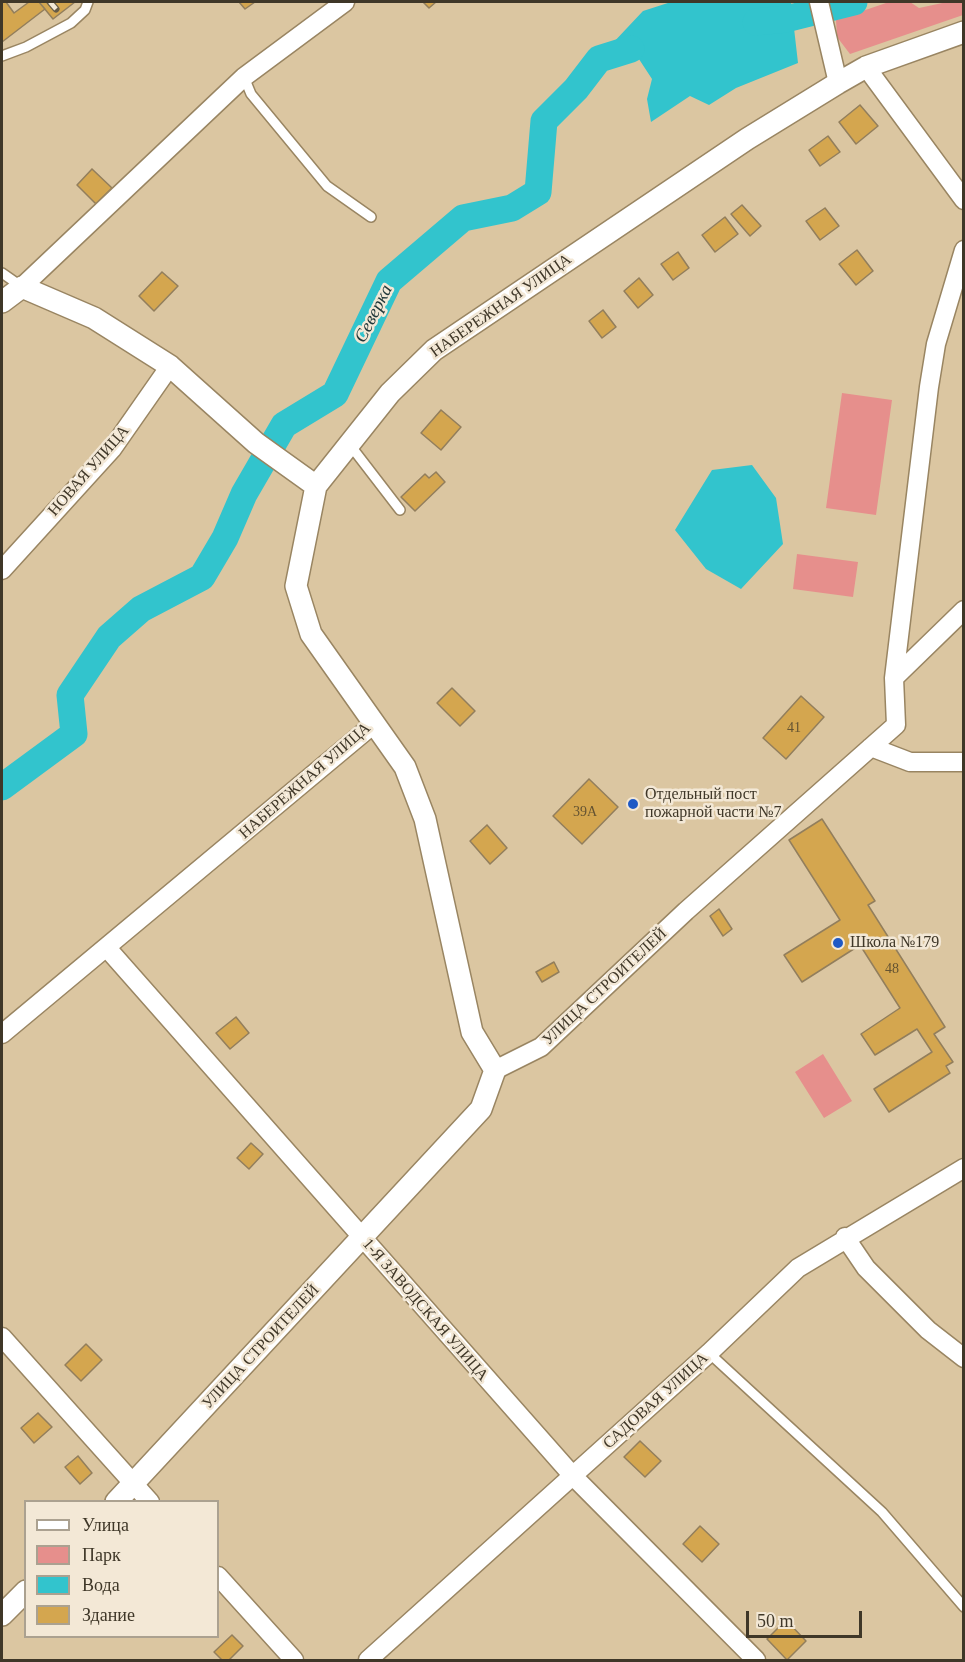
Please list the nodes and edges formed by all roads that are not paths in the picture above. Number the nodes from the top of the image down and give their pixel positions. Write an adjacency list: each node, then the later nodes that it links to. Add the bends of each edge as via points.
1 (88, 2): 5 (lane, via 71,23)
2 (345, 2): 7 (street)
3 (819, 2): 8 (street)
4 (963, 32): 6 (street, НАБЕРЕЖНАЯ УЛИЦА)
5 (2, 56)
6 (866, 67): 8 (street, НАБЕРЕЖНАЯ УЛИЦА); 9 (street)
7 (244, 77): 10 (lane, via 251,94 327,186); 13 (street)
8 (838, 83): 16 (street, НАБЕРЕЖНАЯ УЛИЦА, via 747,138 434,350 390,393)
9 (963, 200)
10 (371, 217)
11 (963, 250): 22 (street, via 925,386)
12 (2, 273): 13 (lane)
13 (22, 287): 14 (street); 15 (street, via 94,318)
14 (2, 302)
15 (170, 366): 17 (street, via 279,462); 19 (street, НОВАЯ УЛИЦА, via 112,449)
16 (349, 444): 17 (street, НАБЕРЕЖНАЯ УЛИЦА); 18 (lane)
17 (316, 486): 24 (street, НАБЕРЕЖНАЯ УЛИЦА, via 296,586 311,634)
18 (400, 510)
19 (2, 570)
20 (894, 594): 22 (lane)
21 (963, 610): 23 (street)
22 (902, 612): 23 (street)
23 (894, 678): 25 (street, УЛИЦА СТРОИТЕЛЕЙ, via 896,725)
24 (375, 723): 27 (street, НАБЕРЕЖНАЯ УЛИЦА); 29 (street, via 405,767 425,819 472,1032)
25 (871, 747): 26 (street, via 910,762); 29 (street, УЛИЦА СТРОИТЕЛЕЙ, via 686,910 541,1047)
26 (963, 762)
27 (106, 948): 28 (street, НАБЕРЕЖНАЯ УЛИЦА); 31 (street, 1-Я ЗАВОДСКАЯ УЛИЦА)
28 (2, 1034)
29 (495, 1071): 31 (street, УЛИЦА СТРОИТЕЛЕЙ, via 481,1110)
30 (963, 1168): 32 (street, САДОВАЯ УЛИЦА)
31 (362, 1238): 36 (street, 1-Я ЗАВОДСКАЯ УЛИЦА); 37 (street, УЛИЦА СТРОИТЕЛЕЙ)
32 (845, 1238): 34 (street, САДОВАЯ УЛИЦА, via 798,1268); 35 (street, via 866,1268 928,1330)
33 (2, 1337): 37 (street)
34 (709, 1353): 36 (street, САДОВАЯ УЛИЦА); 42 (lane, via 882,1512)
35 (963, 1358)
36 (573, 1476): 45 (street, САДОВАЯ УЛИЦА); 46 (street, 1-Я ЗАВОДСКАЯ УЛИЦА)
37 (134, 1484): 38 (street, УЛИЦА СТРОИТЕЛЕЙ); 39 (street)
38 (118, 1500)
39 (148, 1500)
40 (219, 1577): 44 (street)
41 (24, 1593): 43 (street)
42 (963, 1607)
43 (2, 1615)
44 (294, 1660)
45 (368, 1660)
46 (756, 1660)

